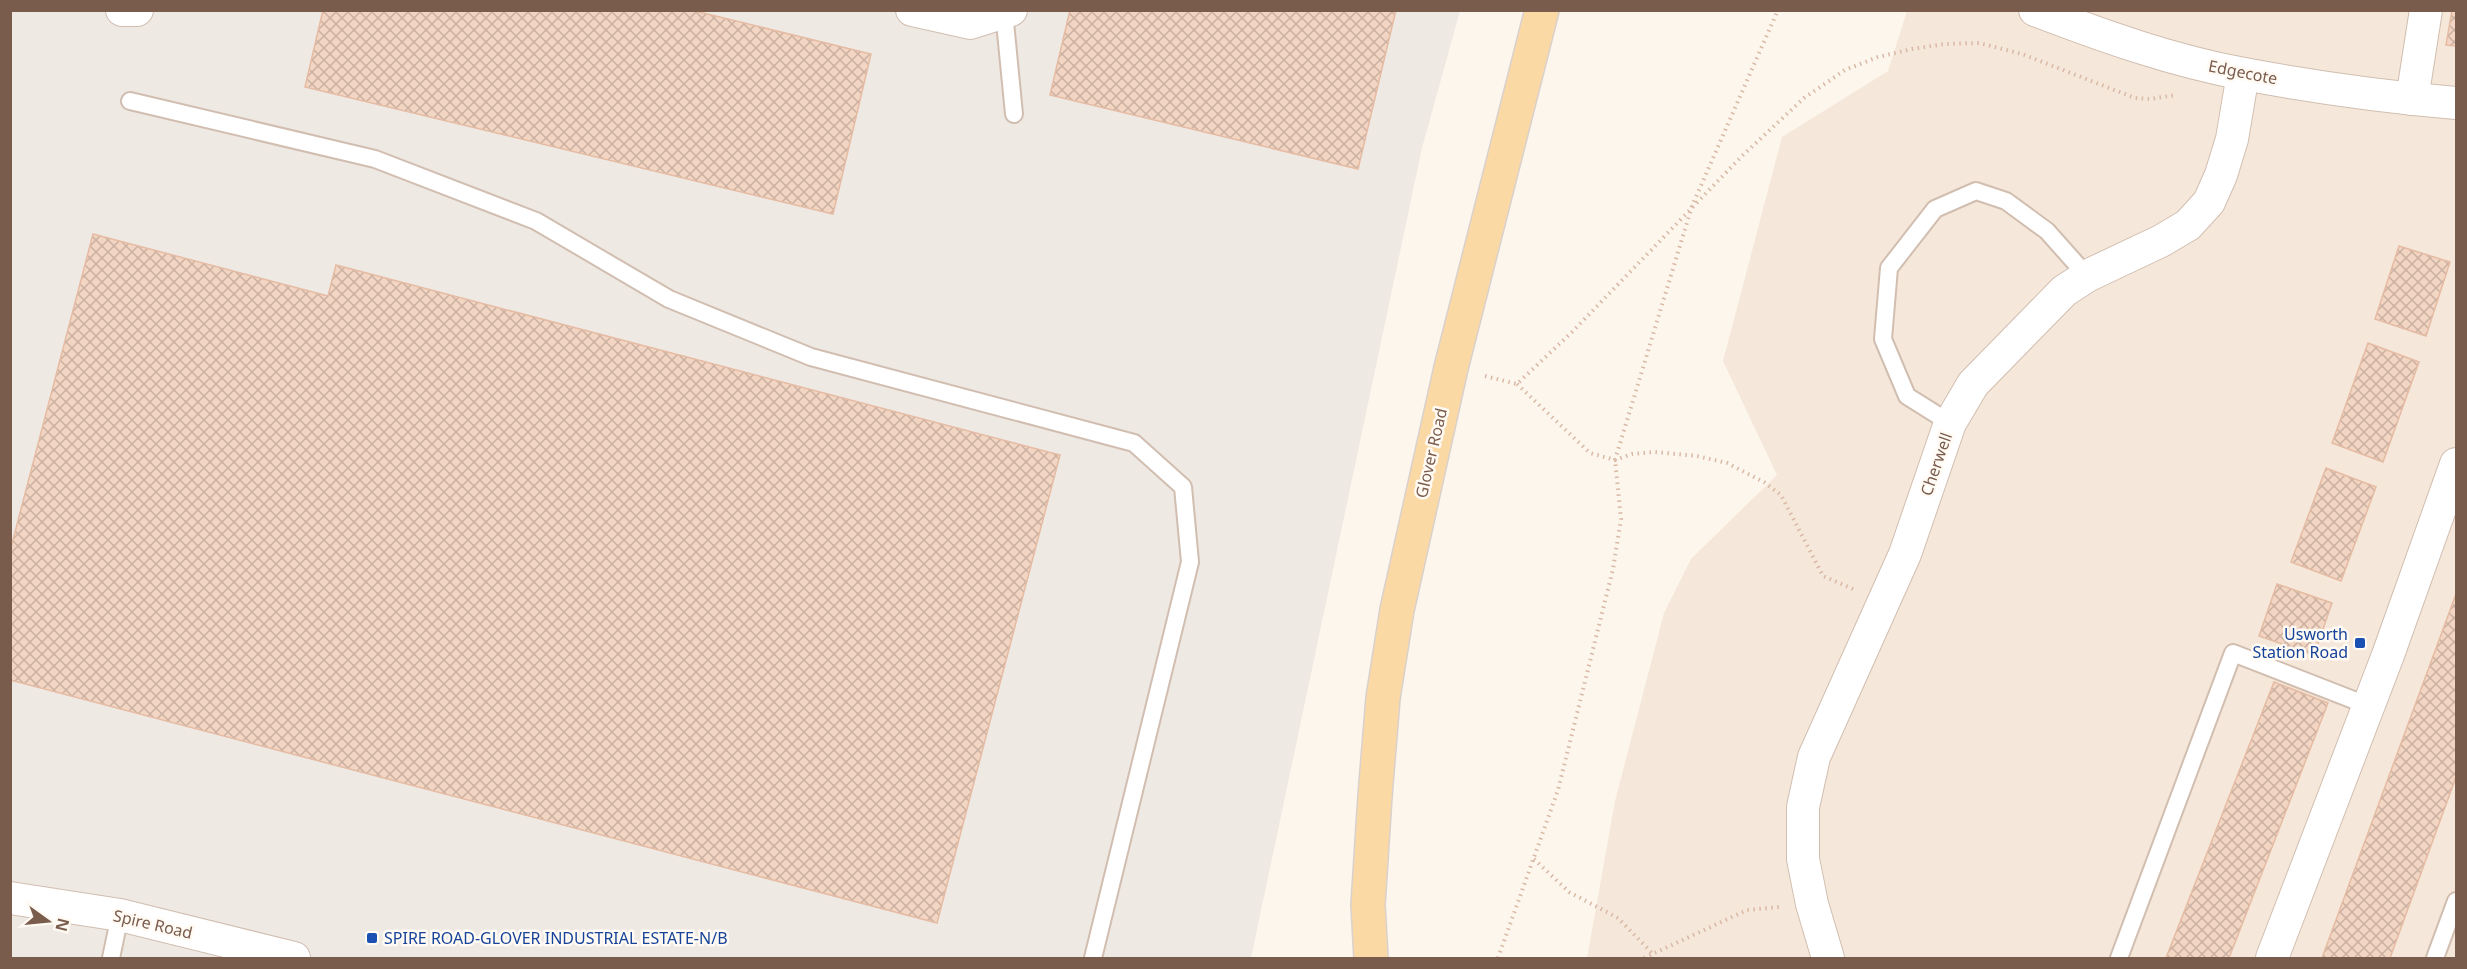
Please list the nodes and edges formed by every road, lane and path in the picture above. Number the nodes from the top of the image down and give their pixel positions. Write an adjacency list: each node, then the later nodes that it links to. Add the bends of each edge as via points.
1 (122, 10): 2 (street)
2 (137, 10)
3 (912, 10): 8 (street, via 970,23)
4 (1542, 10): 17 (main road, Glover Road)
5 (1778, 10): 15 (path)
6 (2035, 10): 9 (street, Edgecote, via 2093,32)
7 (2426, 10): 11 (street)
8 (1008, 11): 14 (lane)
9 (2244, 74): 11 (street, Edgecote); 16 (street, Cherwell, via 2232,139 2209,202 2188,225)
10 (2186, 93): 15 (path, via 2136,98 2022,54 1979,43 1912,49 1845,70 1804,98)
11 (2412, 99): 13 (street, Edgecote)
12 (130, 101): 33 (lane, via 375,159 536,221 669,299 811,357 1134,443 1184,487 1190,562)
13 (2457, 103)
14 (1014, 114)
15 (1692, 206): 18 (path); 20 (path)
16 (2087, 276): 19 (street, Cherwell, via 2064,291 1973,384); 19 (lane, via 2047,231 2006,201 1976,191 1935,209 1888,268 1883,339 1907,396)
17 (1452, 368): 18 (path); 28 (main road, Glover Road, via 1395,621 1383,698)
18 (1517, 384): 20 (path, via 1590,453)
19 (1950, 423): 22 (street, Cherwell, via 1905,554)
20 (1615, 460): 22 (path, via 1655,452 1697,456 1727,463 1764,482 1781,495 1823,576); 24 (path, via 1621,519 1613,569 1558,790)
21 (2457, 464): 23 (street)
22 (1884, 602): 27 (street, Cherwell, via 1814,757 1803,807 1803,860)
23 (2369, 706): 39 (lane, via 2233,653); 40 (street)
24 (1534, 859): 30 (path, via 1569,892 1618,918); 36 (path)
25 (10, 898): 29 (street, Spire Road)
26 (2457, 901): 41 (lane)
27 (1812, 904): 30 (path, via 1747,910); 38 (street, Cherwell)
28 (1368, 905): 34 (main road, Glover Road); 35 (main road, Glover Road)
29 (120, 915): 31 (lane); 32 (street, Spire Road)
30 (1653, 954): 37 (path)
31 (111, 958)
32 (294, 958)
33 (1093, 958)
34 (1358, 958)
35 (1371, 958)
36 (1498, 958)
37 (1644, 958)
38 (1828, 958)
39 (2119, 958)
40 (2272, 958)
41 (2435, 958)

